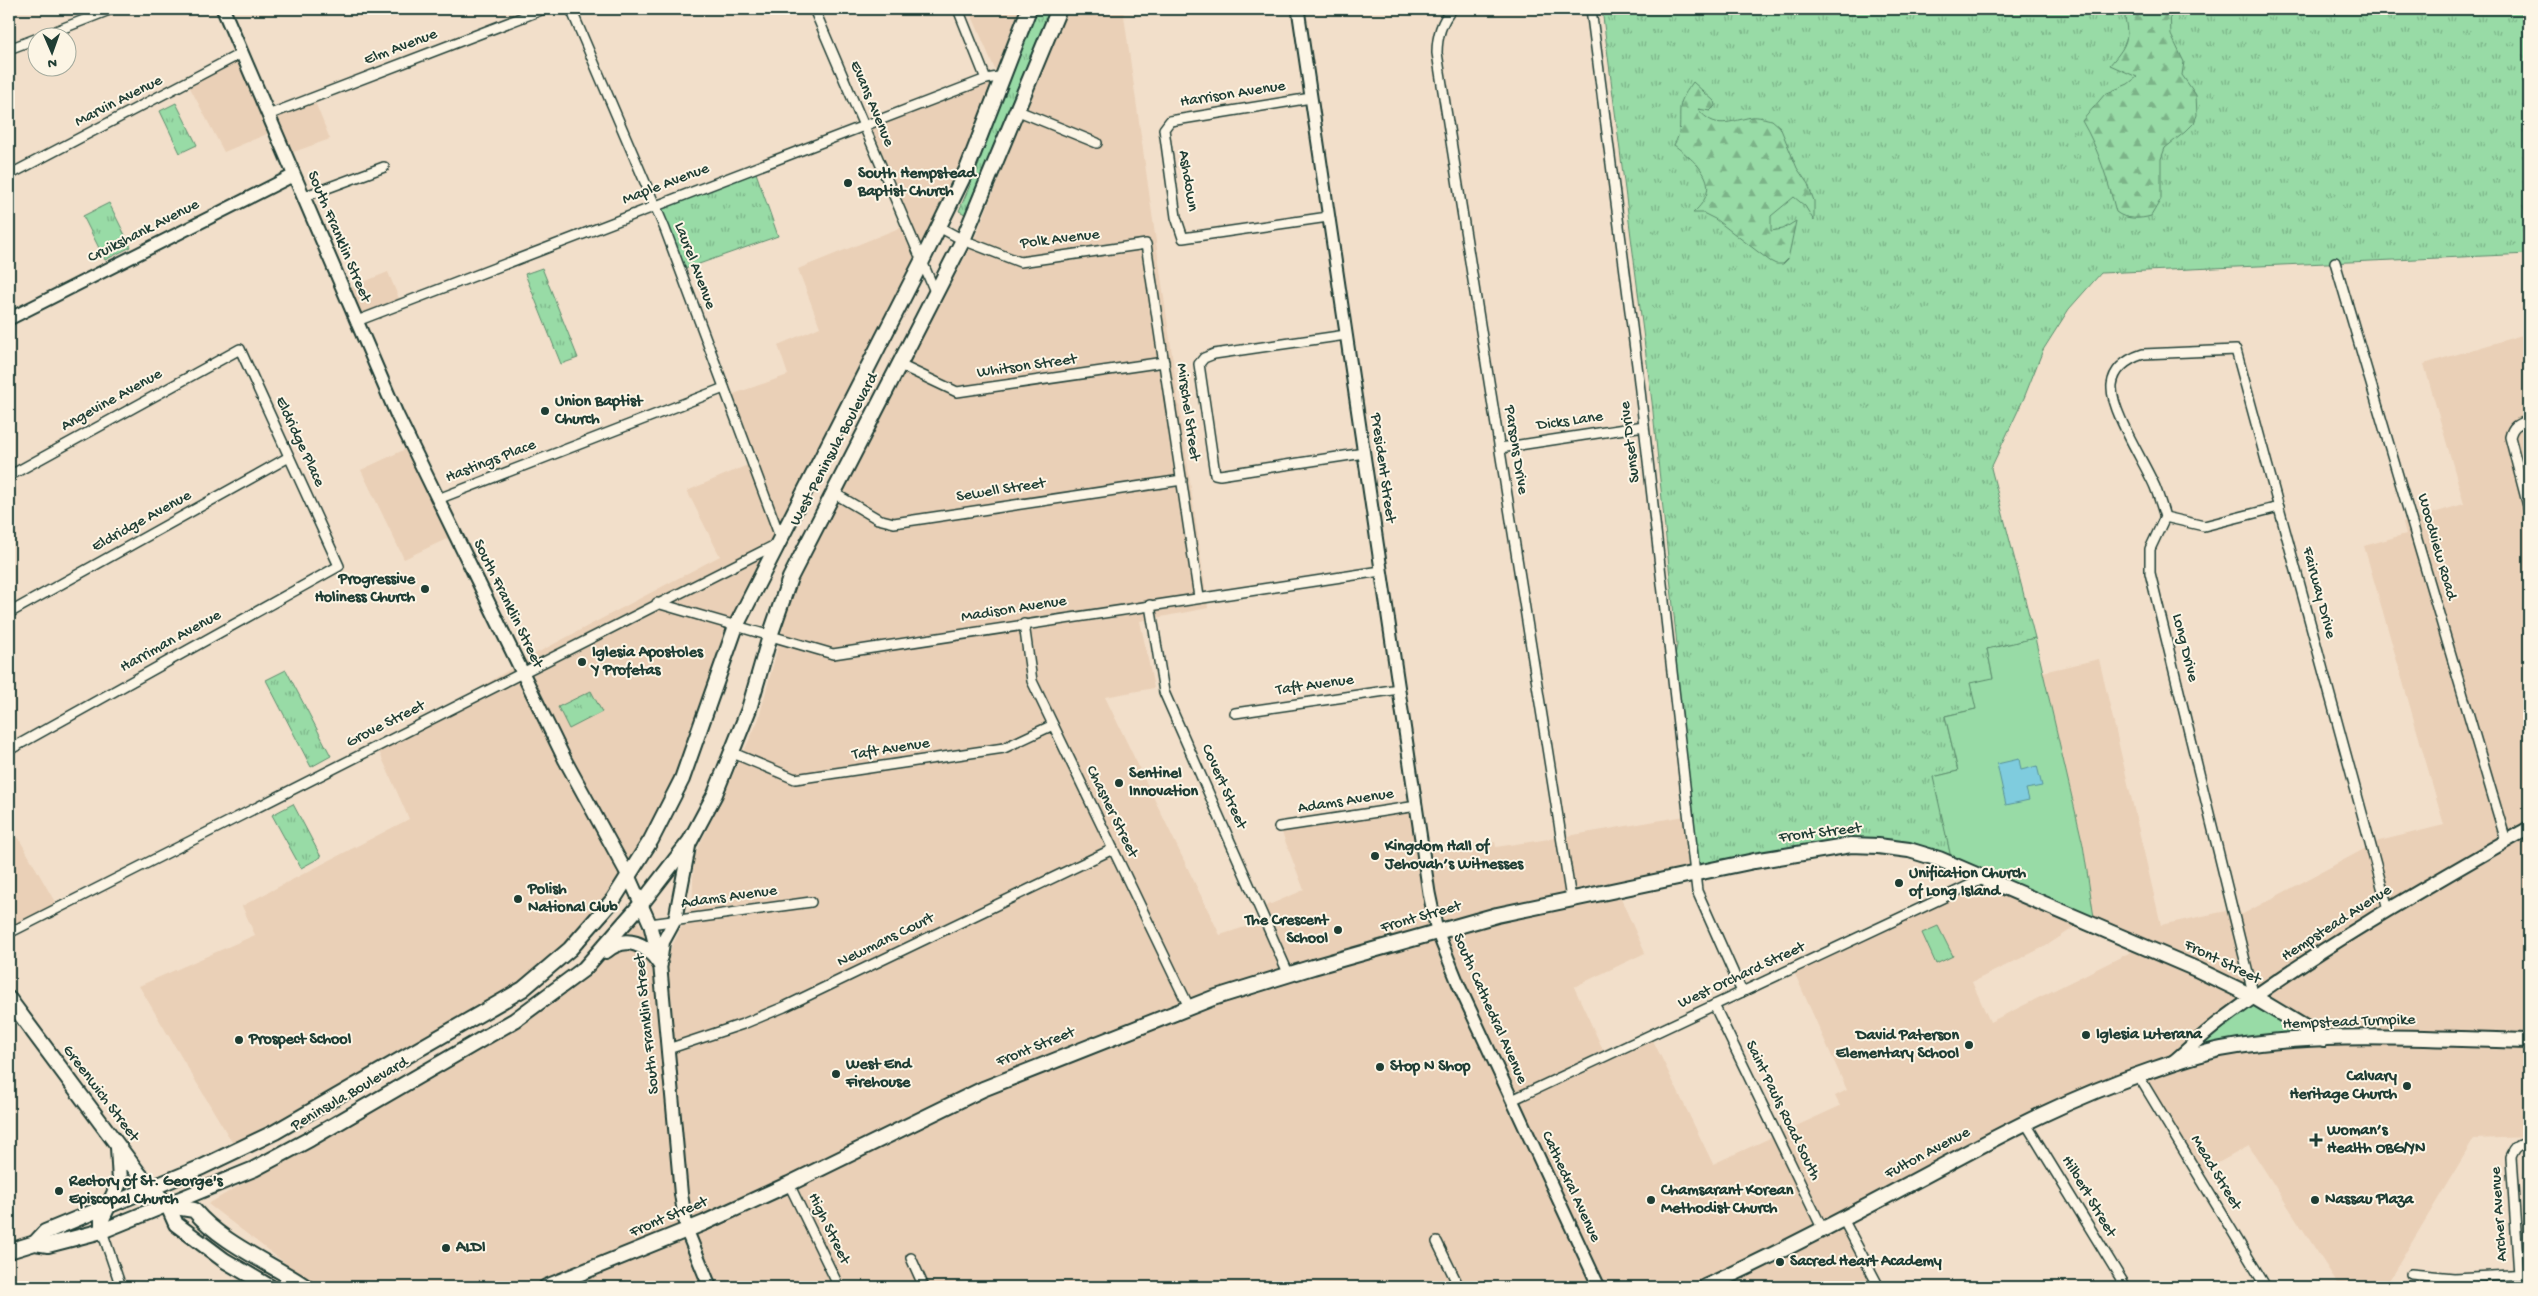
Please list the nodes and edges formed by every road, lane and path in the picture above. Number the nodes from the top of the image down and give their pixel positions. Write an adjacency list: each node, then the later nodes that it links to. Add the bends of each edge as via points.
1 (112, 9): 12 (street)
2 (223, 9): 15 (main road, South Franklin Street)
3 (544, 9): 20 (street, Elm Avenue)
4 (571, 9): 28 (street, Laurel Avenue)
5 (814, 9): 21 (street, Evans Avenue)
6 (958, 9): 17 (street)
7 (1028, 9): 16 (main road, West Peninsula Boulevard)
8 (1059, 9): 19 (main road, West Peninsula Boulevard)
9 (1298, 9): 18 (street, President Street)
10 (1452, 9): 45 (street, Parsons Drive, via 1442,25 1437,53)
11 (1591, 9): 44 (street, Sunset Drive)
12 (64, 28)
13 (28, 42): 14 (street)
14 (9, 49)
15 (242, 53): 20 (main road, South Franklin Street); 25 (street, Marvin Avenue)
16 (1004, 76): 17 (street, Maple Avenue); 30 (main road, West Peninsula Boulevard, via 968,167)
17 (986, 79): 21 (street, Maple Avenue)
18 (1311, 98): 22 (street, Harrison Avenue, via 1178,118 1170,121); 29 (street, President Street)
19 (1016, 110): 23 (street); 31 (main road, West Peninsula Boulevard)
20 (268, 115): 26 (main road, South Franklin Street)
21 (864, 126): 28 (street, Maple Avenue); 33 (street, Evans Avenue)
22 (1164, 129): 29 (street, Ashdown, via 1176,216 1183,238)
23 (1098, 143)
24 (384, 167): 27 (street)
25 (9, 175)
26 (294, 175): 27 (main road, South Franklin Street); 36 (street, Cruikshank Avenue)
27 (303, 197): 37 (main road, South Franklin Street)
28 (654, 206): 37 (street, Maple Avenue); 42 (street, Laurel Avenue)
29 (1328, 217): 38 (street, President Street)
30 (939, 227): 31 (street, Polk Avenue); 33 (main road, West Peninsula Boulevard)
31 (963, 240): 32 (street, Polk Avenue, via 1020,262); 35 (main road, West Peninsula Boulevard)
32 (1132, 246): 40 (street, Mirschel Street, via 1146,244)
33 (922, 261): 35 (street, Evans Avenue); 55 (main road, West Peninsula Boulevard)
34 (2335, 262): 74 (street, Woodview Road)
35 (936, 294): 41 (main road, West Peninsula Boulevard)
36 (9, 319)
37 (357, 321): 51 (main road, South Franklin Street, via 397,415)
38 (1346, 335): 46 (street, President Street); 46 (street, via 1214,354 1199,364 1216,474 1228,475)
39 (230, 354): 47 (street, Eldridge Place, via 240,349); 48 (street, Angevine Avenue)
40 (1164, 362): 41 (street, Whitson Street, via 957,392); 49 (street, Mirschel Street)
41 (900, 365): 50 (main road, West Peninsula Boulevard)
42 (724, 388): 51 (street, Hastings Place); 55 (street, Laurel Avenue)
43 (2529, 420): 53 (street, via 2516,424 2510,437)
44 (1644, 426): 45 (street, Dicks Lane); 77 (street, Sunset Drive)
45 (1500, 448): 80 (street, Parsons Drive)
46 (1364, 453): 57 (street, President Street)
47 (289, 456): 56 (street, Eldridge Place); 61 (street, Eldridge Avenue)
48 (9, 476)
49 (1182, 480): 50 (street, Sewell Street, via 894,523 886,523); 58 (street, Mirschel Street)
50 (832, 492): 64 (main road, West Peninsula Boulevard, via 790,578)
51 (438, 499): 65 (main road, South Franklin Street)
52 (2279, 508): 54 (street, via 2204,526); 54 (street, Fairway Drive, via 2236,350 2168,353 2133,357 2118,370 2112,386 2116,406 2155,487); 83 (street, Fairway Drive)
53 (2529, 510)
54 (2165, 517): 92 (street, Long Drive, via 2150,549 2150,573)
55 (779, 541): 59 (street, Grove Street); 63 (main road, West Peninsula Boulevard)
56 (335, 557): 69 (street, Harriman Avenue, via 339,566)
57 (1381, 571): 58 (street, Madison Avenue); 66 (street, President Street)
58 (1199, 597): 60 (street, Madison Avenue)
59 (657, 603): 63 (street, Madison Avenue); 65 (street, Grove Street)
60 (1150, 605): 62 (street, Madison Avenue); 90 (street, Covert Street, via 1164,692)
61 (9, 613)
62 (1024, 624): 64 (street, Madison Avenue, via 833,654); 68 (street, Chasner Street, via 1032,681)
63 (736, 626): 64 (street, Madison Avenue); 78 (main road, West Peninsula Boulevard, via 682,779)
64 (770, 636): 70 (main road, West Peninsula Boulevard)
65 (522, 672): 78 (main road, South Franklin Street, via 565,760); 87 (street, Grove Street)
66 (1399, 689): 67 (street, Taft Avenue); 71 (street, President Street)
67 (1235, 713)
68 (1053, 725): 70 (street, Taft Avenue, via 1004,748 794,780); 76 (street, Chasner Street)
69 (9, 750)
70 (734, 753): 75 (main road, West Peninsula Boulevard)
71 (1416, 806): 72 (street, Adams Avenue); 86 (street, President Street)
72 (1280, 827)
73 (2529, 828): 74 (main road, Hempstead Avenue)
74 (2506, 841): 83 (main road, Hempstead Avenue)
75 (690, 842): 82 (main road, West Peninsula Boulevard); 84 (main road)
76 (1113, 849): 95 (street, Chasner Street); 98 (street, Newmans Court, via 784,1007)
77 (1697, 873): 79 (main road, Front Street, via 1844,846 1878,846 1909,850); 80 (main road, Front Street); 91 (street, Sunset Drive, via 1697,891)
78 (629, 877): 82 (main road, South Franklin Street); 106 (main road, Peninsula Boulevard, via 570,949 523,989 275,1132)
79 (1985, 878): 91 (street, West Orchard Street); 92 (main road, Front Street)
80 (1571, 899): 86 (main road, Front Street)
81 (812, 902): 84 (street, Adams Avenue)
82 (642, 903): 85 (main road, South Franklin Street); 89 (main road, Peninsula Boulevard)
83 (2388, 909): 92 (main road, Hempstead Avenue)
84 (675, 920): 85 (street, Adams Avenue); 88 (main road, via 663,942)
85 (650, 924): 88 (main road, South Franklin Street)
86 (1437, 931): 90 (main road, Front Street); 101 (street, South Cathedral Avenue)
87 (9, 933)
88 (660, 964): 89 (main road, via 641,945 630,942 613,946); 98 (main road, South Franklin Street)
89 (584, 969): 108 (main road, Peninsula Boulevard, via 515,1020 310,1140 254,1169)
90 (1289, 974): 95 (main road, Front Street)
91 (1742, 992): 94 (street, West Orchard Street)
92 (2254, 997): 96 (main road, Front Street); 99 (main road, Hempstead Avenue)
93 (9, 999): 104 (main road, Greenwich Street)
94 (1714, 1005): 101 (street, West Orchard Street); 111 (street, Saint Pauls Road South)
95 (1189, 1008): 105 (main road, Front Street, via 983,1089)
96 (2324, 1039): 97 (main road, Hempstead Turnpike); 99 (main road, Hempstead Turnpike, via 2247,1045)
97 (2529, 1041)
98 (668, 1049): 110 (main road, South Franklin Street)
99 (2173, 1062): 100 (main road, Fulton Avenue)
100 (2138, 1075): 102 (main road, Fulton Avenue, via 2068,1101); 132 (street, Mead Street)
101 (1512, 1100): 128 (street, Cathedral Avenue)
102 (2025, 1122): 109 (main road, Fulton Avenue); 131 (street, Hilbert Street)
103 (2529, 1143): 119 (street, Archer Avenue, via 2521,1144 2511,1156)
104 (118, 1147): 106 (main road, Greenwich Street); 107 (main road, via 120,1181)
105 (789, 1184): 110 (main road, Front Street); 125 (street, High Street)
106 (151, 1188): 107 (main road, Peninsula Boulevard); 108 (main road, Greenwich Street)
107 (111, 1204): 112 (main road, via 102,1219); 114 (main road, Peninsula Boulevard, via 45,1232)
108 (168, 1206): 112 (main road, Peninsula Boulevard); 121 (main road, Greenwich Street, via 176,1224 224,1260); 122 (main road, via 194,1210 243,1249)
109 (1843, 1218): 111 (main road, Fulton Avenue); 130 (street)
110 (687, 1230): 123 (main road, Front Street); 124 (main road, South Franklin Street)
111 (1823, 1230): 129 (main road, Fulton Avenue)
112 (102, 1231): 114 (main road, Peninsula Boulevard, via 48,1245); 120 (street)
113 (1437, 1242): 127 (street)
114 (35, 1243): 115 (main road, Peninsula Boulevard)
115 (9, 1251)
116 (911, 1258): 126 (street)
117 (2411, 1274): 119 (street, via 2454,1278)
118 (2529, 1274): 119 (street)
119 (2519, 1275)
120 (121, 1287)
121 (270, 1287)
122 (306, 1287)
123 (546, 1287)
124 (710, 1287)
125 (839, 1287)
126 (924, 1287)
127 (1459, 1287)
128 (1599, 1287)
129 (1705, 1287)
130 (1878, 1287)
131 (2126, 1287)
132 (2266, 1287)

